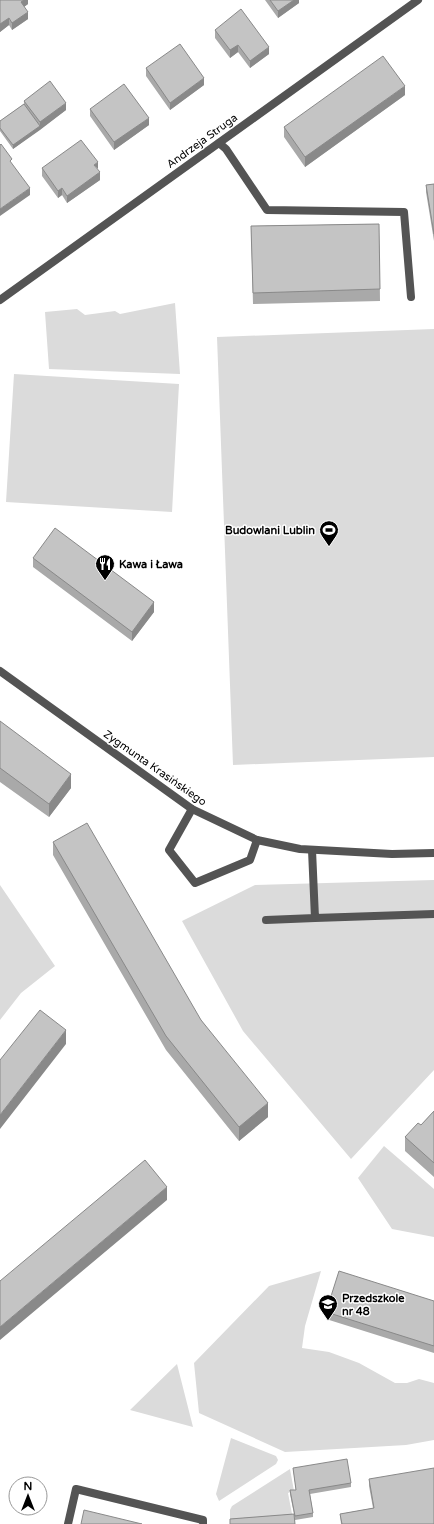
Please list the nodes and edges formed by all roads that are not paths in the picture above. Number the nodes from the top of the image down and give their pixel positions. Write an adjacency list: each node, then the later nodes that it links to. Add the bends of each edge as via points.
1 (418, 0): 2 (street, Andrzeja Struga)
2 (219, 143): 3 (street, via 226,149 267,210 404,212); 4 (street, Andrzeja Struga)
3 (411, 297)
4 (0, 300)
5 (0, 671): 6 (street, Zygmunta Krasińskiego)
6 (192, 809): 7 (street, Zygmunta Krasińskiego); 7 (street, via 170,850 195,883 250,860)
7 (257, 840): 8 (street, Zygmunta Krasińskiego)
8 (312, 850): 9 (street, Zygmunta Krasińskiego, via 392,854); 11 (street)
9 (434, 853)
10 (434, 914): 11 (street)
11 (315, 918): 12 (street)
12 (266, 920)
13 (68, 1524): 14 (street, via 76,1489 203,1520)
14 (203, 1524)

